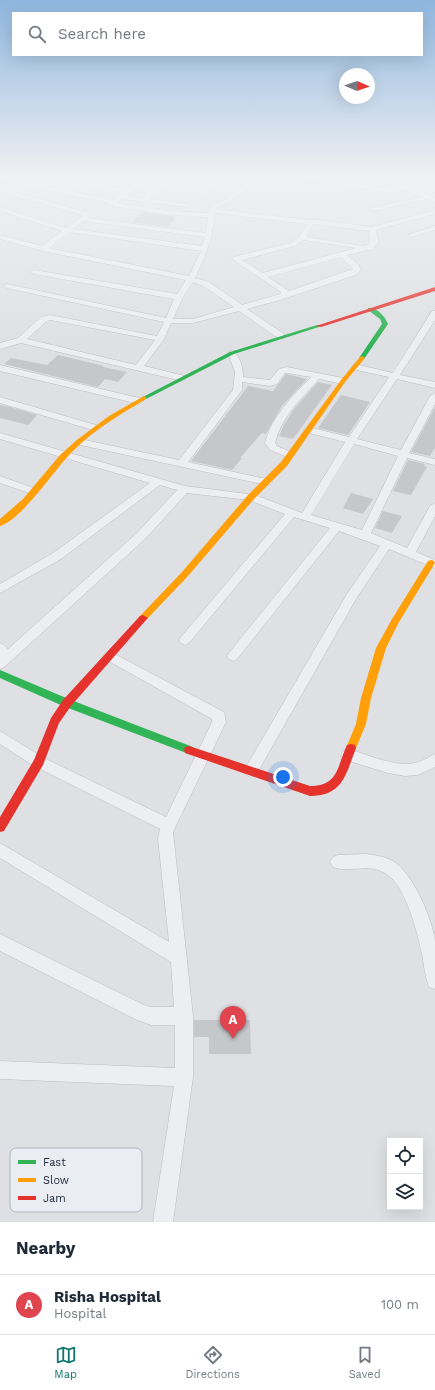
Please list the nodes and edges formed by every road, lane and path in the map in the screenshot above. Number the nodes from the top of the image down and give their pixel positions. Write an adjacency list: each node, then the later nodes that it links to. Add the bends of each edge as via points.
1 (64, 232): 13 (street)
2 (81, 232): 14 (street)
3 (186, 232): 9 (street)
4 (209, 232): 9 (street)
5 (306, 232): 11 (street)
6 (372, 232): 15 (street, via 374,242 370,247)
7 (419, 232): 8 (street)
8 (411, 234)
9 (209, 235): 14 (street)
10 (0, 237): 13 (street)
11 (302, 238): 12 (street); 17 (street, via 293,245 236,259)
12 (361, 247)
13 (43, 249): 18 (street)
14 (205, 249): 18 (street)
15 (343, 255): 17 (street); 21 (street, via 357,270)
16 (34, 272): 22 (street)
17 (262, 276): 21 (street, via 285,291)
18 (191, 279): 22 (street); 23 (street, via 206,284)
19 (7, 286): 26 (street)
20 (434, 291): 24 (street)
21 (284, 295): 23 (street)
22 (180, 297): 26 (street)
23 (242, 308): 26 (street, via 193,321); 27 (street)
24 (370, 310): 27 (street); 32 (street, via 383,318 385,324)
25 (435, 313): 36 (street)
26 (169, 321): 29 (street)
27 (281, 336): 31 (street)
28 (21, 340): 29 (street, via 44,318 50,317); 30 (street); 34 (street)
29 (160, 340): 34 (street)
30 (0, 346)
31 (232, 353): 37 (street); 38 (street, via 239,372)
32 (355, 367): 36 (street); 39 (street)
33 (0, 368): 43 (street)
34 (138, 368): 37 (street)
35 (317, 376): 38 (street, via 287,370 282,371 274,382 270,383); 39 (street); 49 (street, via 287,409 271,433 270,443 273,448)
36 (395, 376): 40 (street); 47 (street)
37 (182, 378): 43 (street)
38 (238, 379): 53 (street, via 237,390)
39 (343, 381): 45 (street)
40 (435, 385)
41 (435, 396): 50 (street)
42 (0, 400): 44 (street)
43 (139, 401): 44 (street)
44 (96, 428): 48 (street)
45 (308, 430): 47 (street); 49 (street)
46 (0, 436): 51 (street)
47 (350, 441): 50 (street); 62 (street)
48 (80, 442): 51 (street); 53 (street)
49 (290, 455): 56 (street)
50 (404, 455): 52 (street); 65 (street)
51 (64, 456): 55 (street); 58 (street)
52 (435, 462)
53 (181, 464): 56 (street)
54 (0, 479): 58 (street)
55 (158, 482): 57 (street); 69 (street, via 57,556)
56 (267, 482): 59 (street)
57 (184, 489): 59 (street); 71 (street, via 141,536)
58 (35, 492): 63 (street, via 10,517)
59 (251, 498): 61 (street); 72 (street)
60 (434, 509): 67 (street)
61 (292, 513): 62 (street); 70 (street)
62 (305, 517): 64 (street)
63 (0, 523)
64 (337, 526): 65 (street); 73 (street)
65 (365, 535): 66 (street)
66 (387, 544): 67 (street); 81 (street, via 351,597)
67 (409, 554): 68 (street)
68 (433, 564): 78 (street, via 395,621 382,648 366,698 361,724)
69 (0, 589)
70 (185, 640)
71 (3, 656)
72 (109, 656): 75 (street); 77 (street, via 219,716 219,722)
73 (233, 656)
74 (0, 674): 75 (street)
75 (67, 703): 77 (street); 80 (street, via 55,721)
76 (0, 737): 80 (street)
77 (202, 755): 81 (street); 82 (street)
78 (348, 755): 79 (street, via 413,770); 81 (street, via 335,785 330,790 321,792 310,791)
79 (435, 760)
80 (39, 762): 82 (street); 83 (street)
81 (251, 771)
82 (169, 826): 87 (street, via 166,839)
83 (0, 827)
84 (0, 850): 87 (street)
85 (338, 862): 88 (street, via 374,862 391,868 405,885 422,920)
86 (0, 942): 89 (street, via 141,1013 152,1016)
87 (179, 957): 89 (street)
88 (434, 973)
89 (184, 1016): 91 (street)
90 (0, 1070): 91 (street)
91 (184, 1077): 92 (street)
92 (163, 1222)

